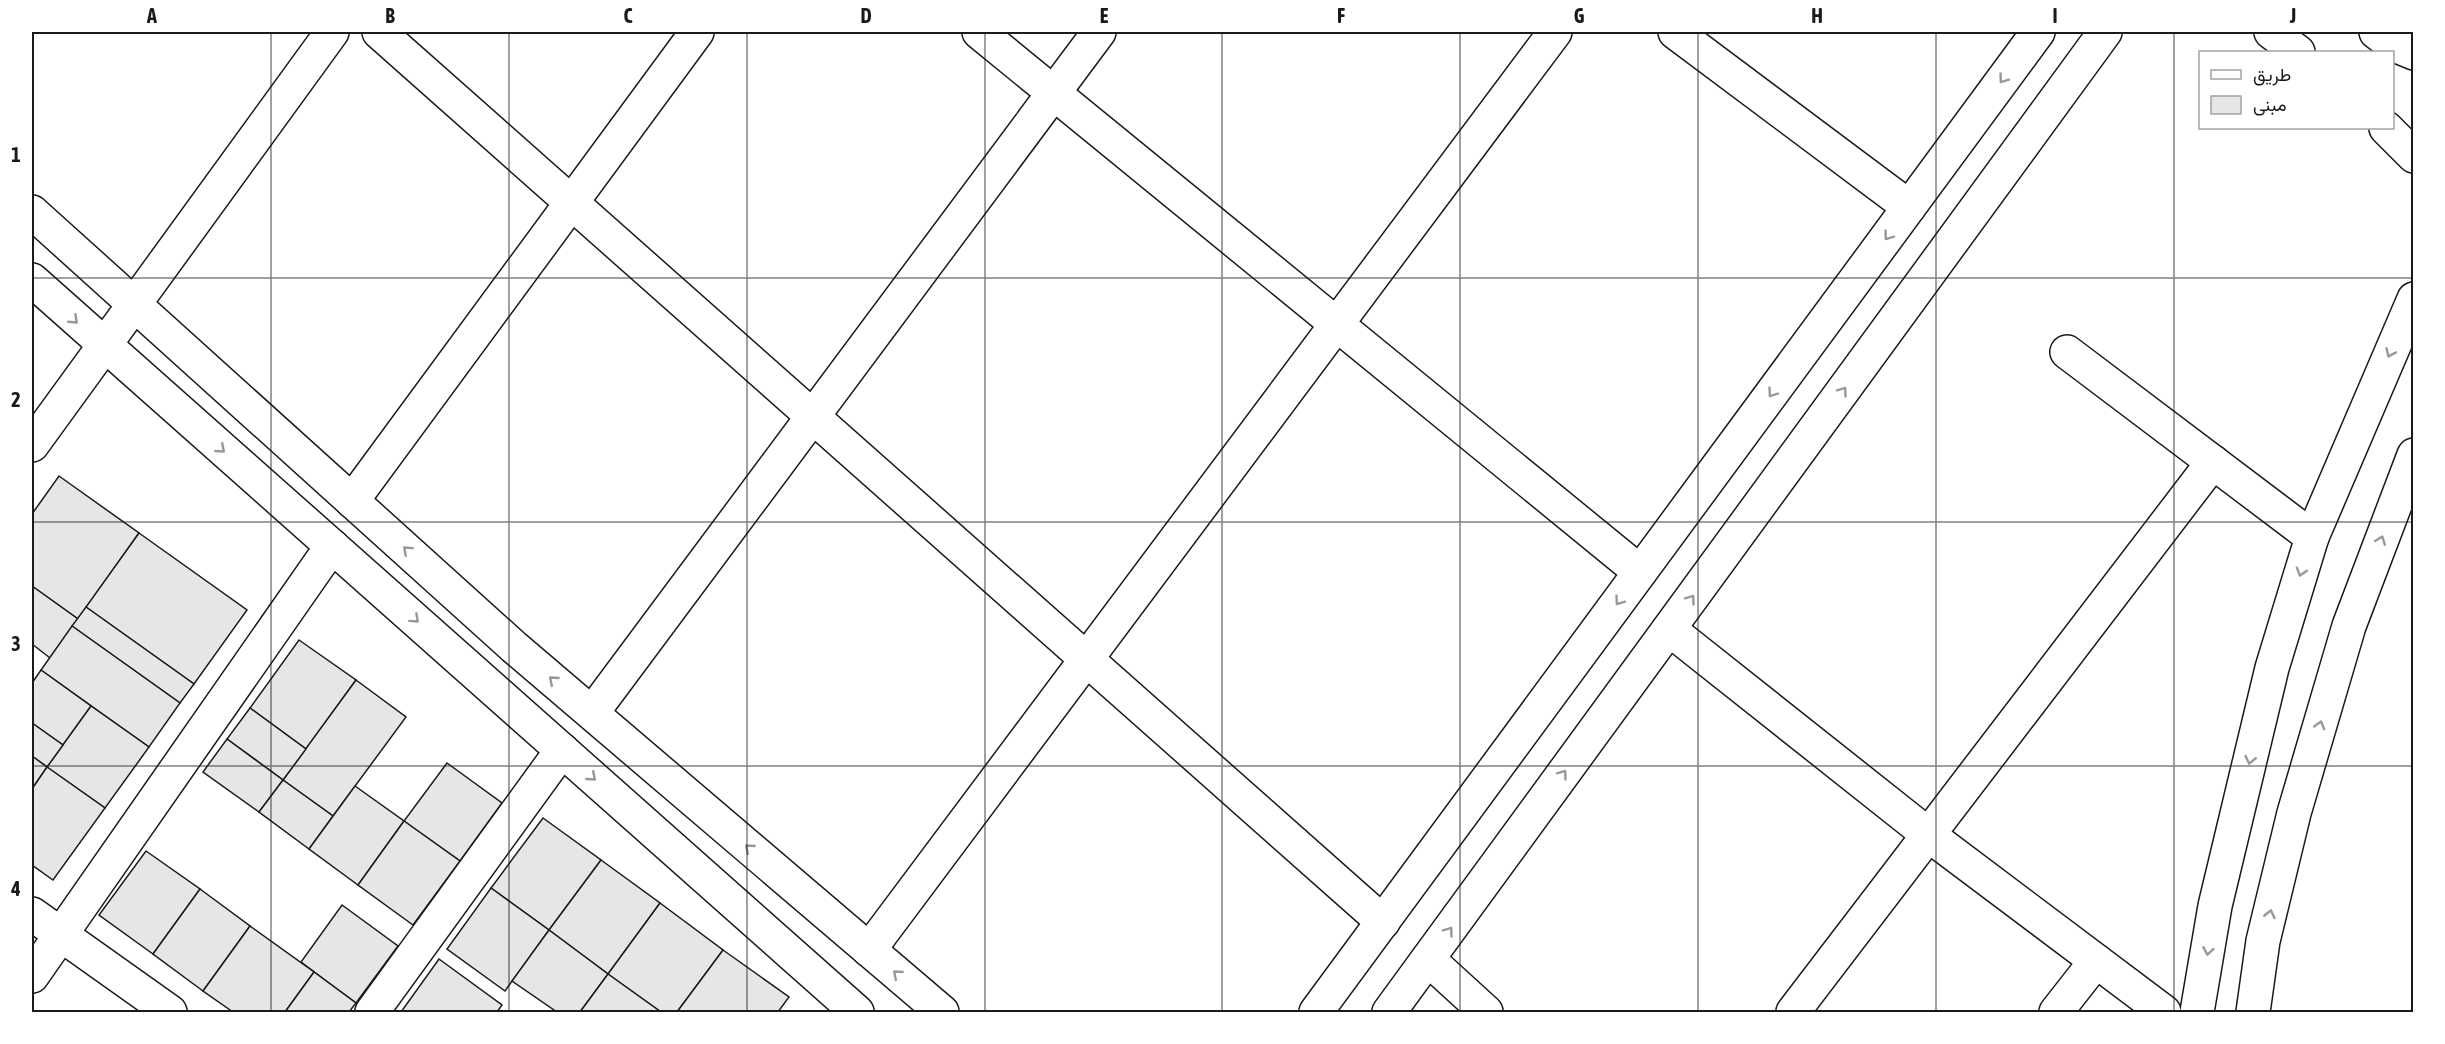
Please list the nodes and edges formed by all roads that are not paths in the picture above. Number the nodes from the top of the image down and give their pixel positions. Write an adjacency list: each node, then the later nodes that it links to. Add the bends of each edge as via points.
1 (332, 32): 22 (street)
2 (379, 32): 17 (street)
3 (697, 32): 17 (street)
4 (979, 32): 14 (street)
5 (1099, 32): 14 (street)
6 (1555, 32): 23 (street)
7 (1675, 32): 18 (street)
8 (2038, 32): 18 (street, one-way to 18)
9 (2105, 32): 34 (street, one-way to 9)
10 (2271, 32): 12 (street)
11 (2376, 32): 13 (street)
12 (2297, 51)
13 (2414, 53)
14 (1054, 93): 23 (street); 26 (street)
15 (2387, 129): 16 (street)
16 (2414, 156)
17 (571, 202): 26 (street); 30 (street)
18 (1909, 207): 33 (street, one-way to 33)
19 (32, 212): 22 (street)
20 (32, 280): 24 (street, one-way to 24)
21 (2414, 299): 31 (street, one-way to 31)
22 (133, 303): 24 (street); 30 (street)
23 (1336, 324): 33 (street); 35 (street)
24 (102, 345): 27 (street); 32 (street, one-way to 32)
25 (2067, 352): 29 (street)
26 (813, 417): 35 (street); 36 (street)
27 (32, 445)
28 (2414, 456): 57 (street, one-way to 28, via 2264,941 2297,802 2349,626)
29 (2213, 462): 31 (street); 38 (street)
30 (352, 501): 36 (street, one-way to 30)
31 (2312, 537): 56 (street, one-way to 56, via 2272,668 2215,906)
32 (332, 546): 37 (street, one-way to 37); 41 (street)
33 (1640, 572): 40 (street, one-way to 40)
34 (1669, 629): 38 (street); 43 (street, one-way to 34)
35 (1086, 659): 40 (street); 42 (street)
36 (592, 713): 42 (street, one-way to 36)
37 (562, 750): 46 (street, one-way to 46); 48 (street)
38 (1930, 836): 44 (street); 53 (street)
39 (32, 914): 41 (street)
40 (1383, 922): 50 (street)
41 (61, 935): 45 (street); 47 (street)
42 (869, 950): 49 (street, one-way to 42)
43 (1428, 959): 51 (street); 52 (street)
44 (2096, 961): 54 (street); 55 (street)
45 (32, 976)
46 (842, 1007)
47 (170, 1012)
48 (372, 1012)
49 (942, 1012)
50 (1316, 1012)
51 (1389, 1012)
52 (1486, 1012)
53 (1793, 1012)
54 (2056, 1012)
55 (2164, 1012)
56 (2197, 1012)
57 (2253, 1012)

